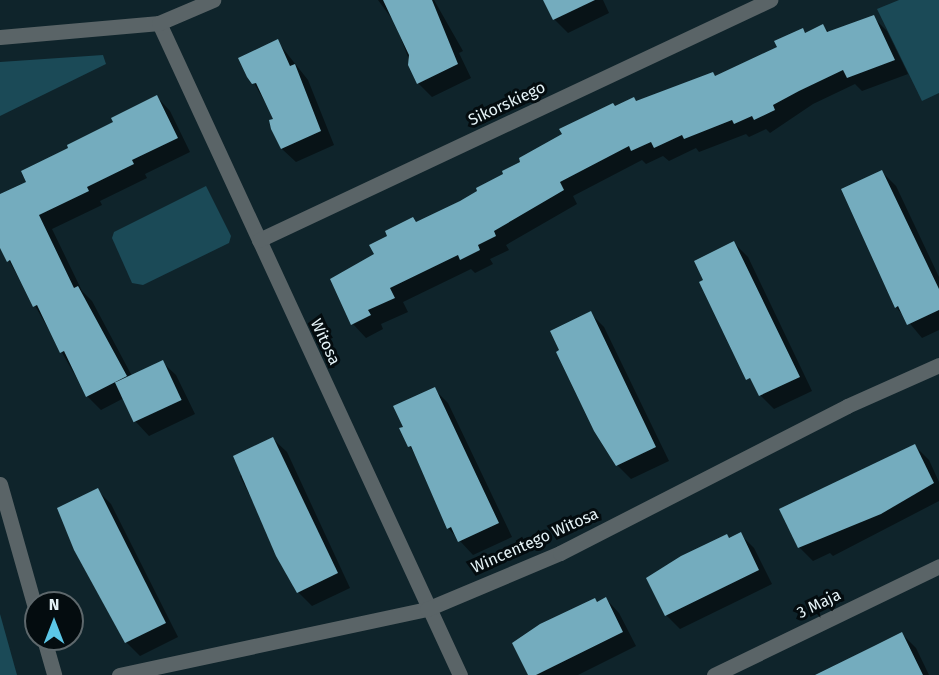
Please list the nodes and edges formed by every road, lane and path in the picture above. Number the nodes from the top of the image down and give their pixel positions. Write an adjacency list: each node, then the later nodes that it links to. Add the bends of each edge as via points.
1 (213, 0): 3 (street)
2 (770, 0): 5 (street, Sikorskiego)
3 (159, 22): 4 (street); 5 (street, Witosa)
4 (0, 37)
5 (258, 240): 10 (street, Witosa)
6 (939, 364): 10 (street, Wincentego Witosa, via 847,406 560,553)
7 (0, 484): 9 (street)
8 (939, 566): 15 (street, 3 Maja)
9 (30, 591)
10 (428, 609): 13 (street, Wincentego Witosa); 14 (street, Witosa)
11 (47, 651): 12 (street)
12 (54, 675)
13 (119, 675)
14 (460, 675)
15 (714, 675)

